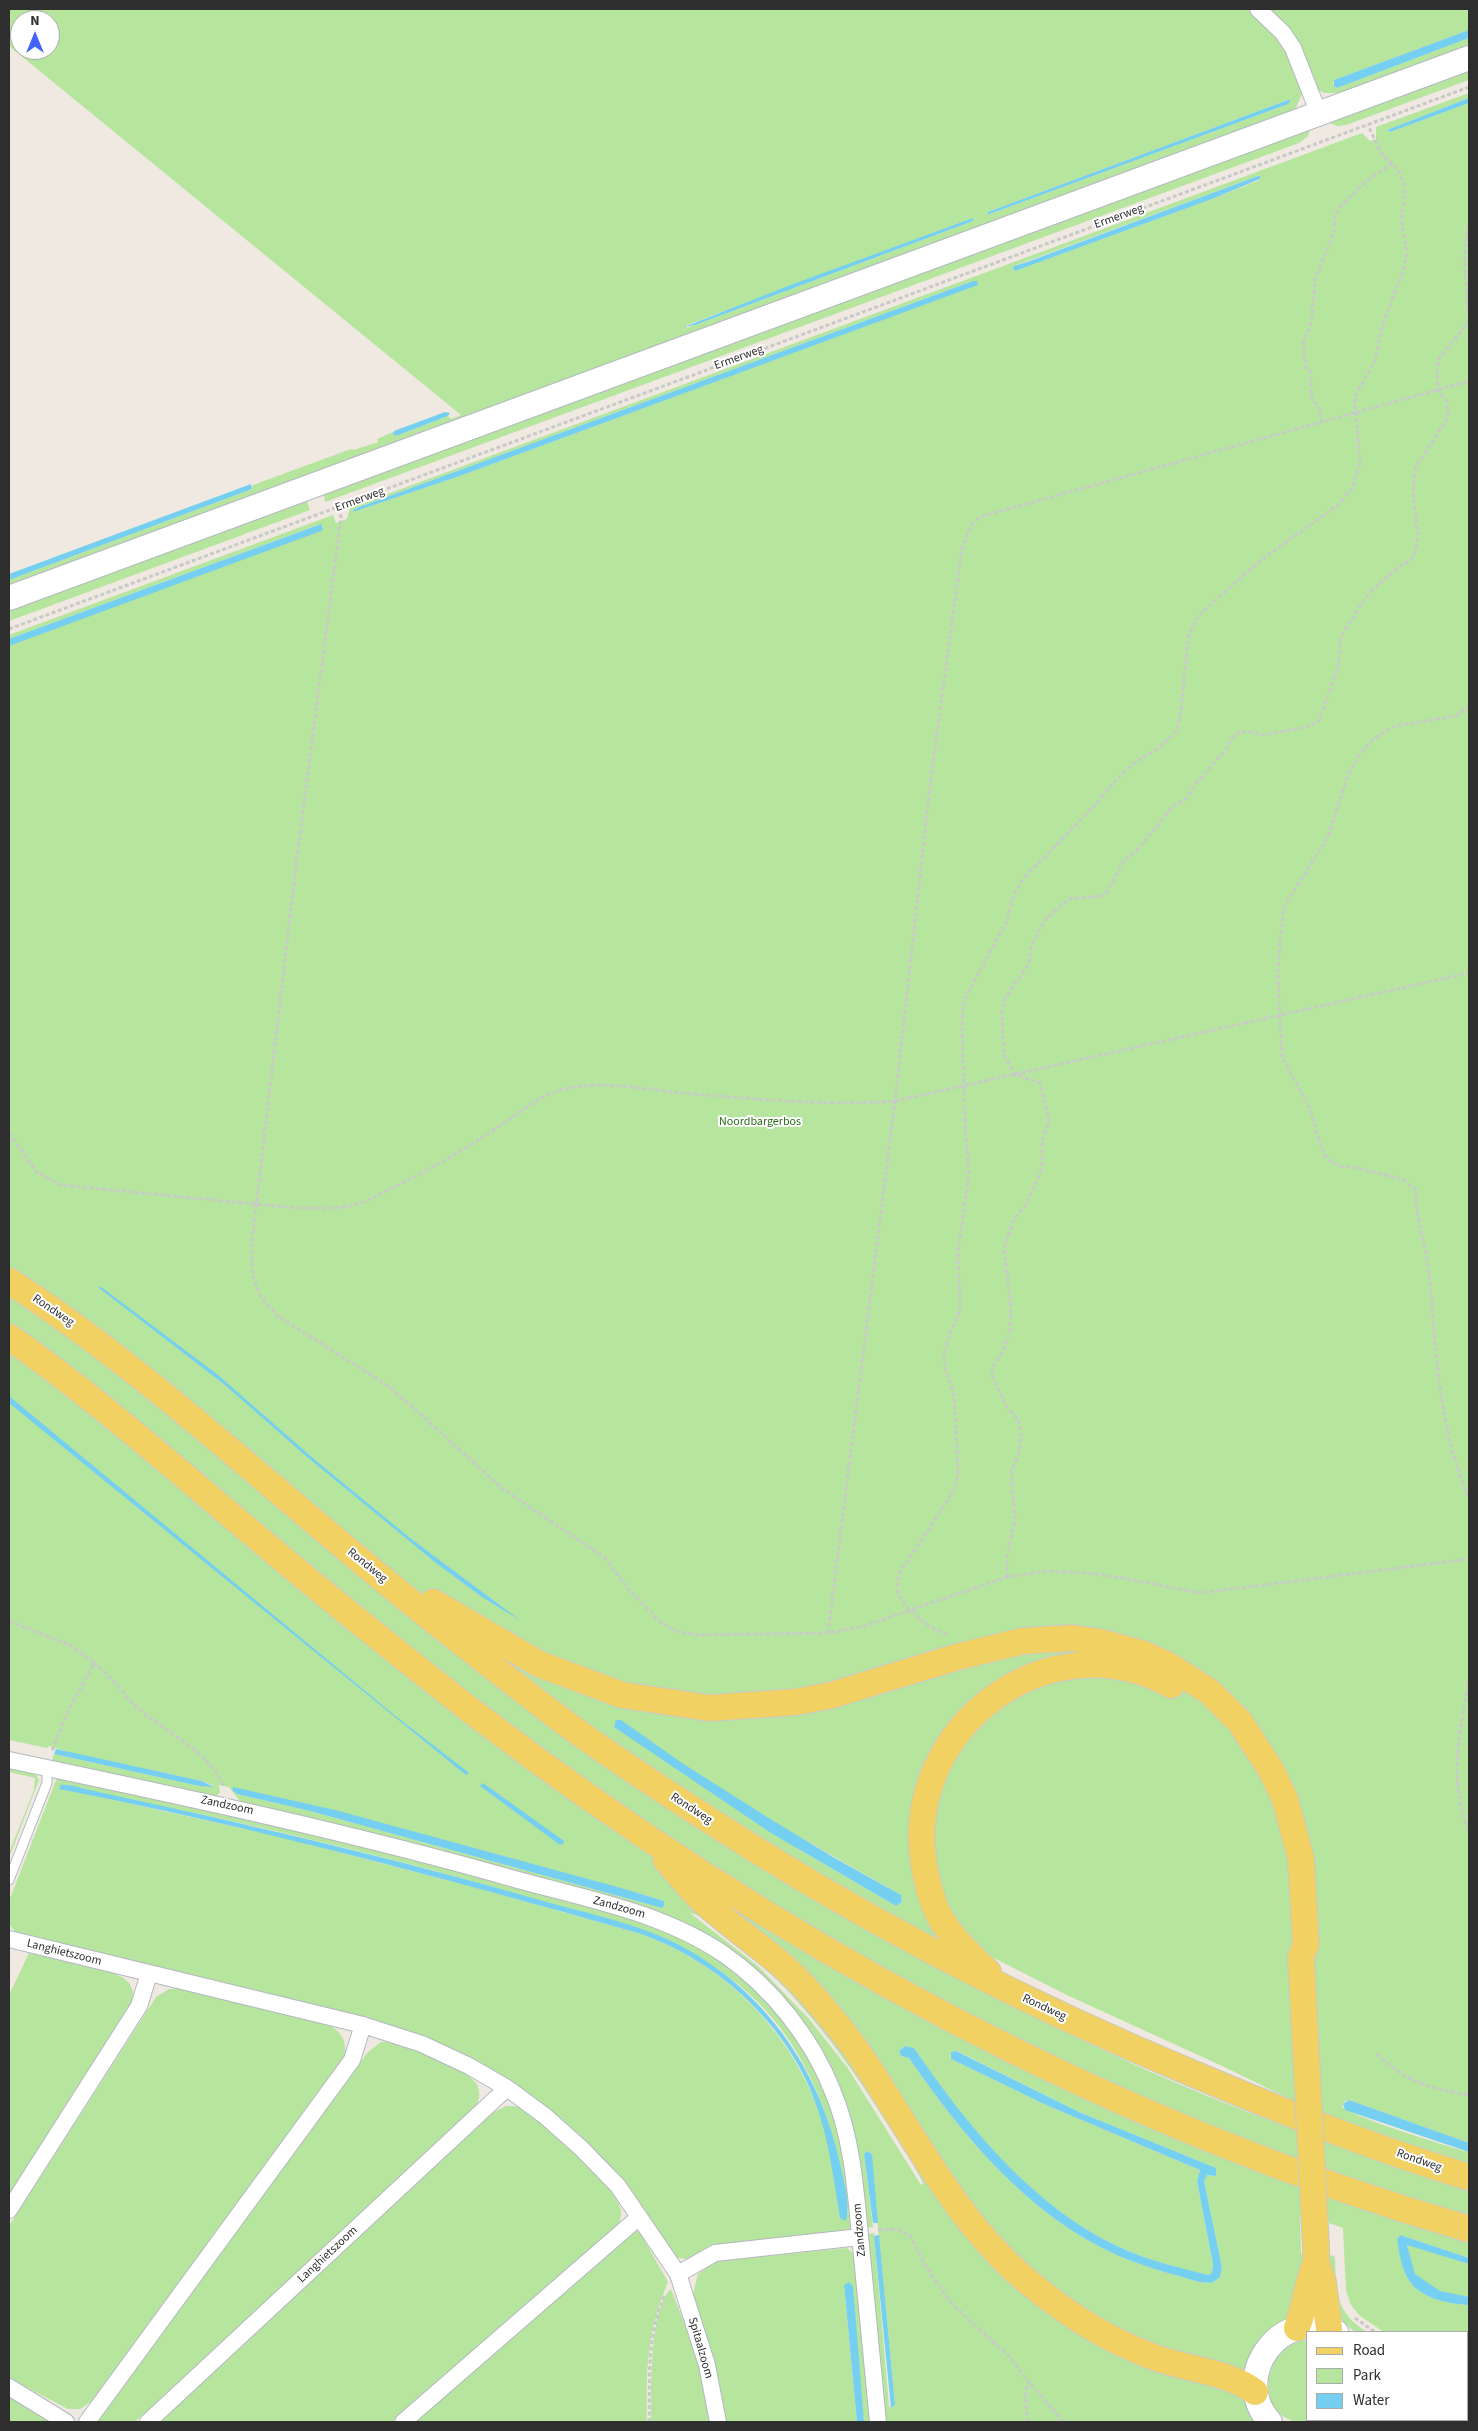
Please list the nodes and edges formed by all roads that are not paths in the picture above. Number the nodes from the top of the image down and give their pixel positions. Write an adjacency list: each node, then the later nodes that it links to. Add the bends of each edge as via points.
1 (1258, 9): 3 (street, via 1294,48)
2 (1469, 58): 3 (street)
3 (1319, 114): 4 (street)
4 (9, 598)
5 (9, 1281): 7 (main road, Rondweg, via 120,1360 234,1452)
6 (9, 1337): 10 (main road, via 472,1710)
7 (343, 1547): 13 (main road, via 539,1664 622,1695 709,1708 832,1696 957,1656 1023,1641 1072,1638 1144,1654 1210,1692 1240,1722 1271,1770 1288,1808 1301,1859); 15 (main road, Rondweg, via 557,1716 652,1783 754,1850 917,1944)
8 (9, 1760): 9 (street, Zandzoom)
9 (47, 1768): 11 (lane, via 46,1783); 22 (street, Zandzoom, via 358,1836 661,1921 724,1955 757,1981 789,2015 813,2050 834,2092 851,2157)
10 (646, 1838): 21 (main road, via 854,1966 929,2008 1073,2080 1262,2159 1407,2211); 28 (main road, via 702,1900 756,1942 809,1992 862,2059 950,2197 1012,2268 1065,2310 1125,2345 1236,2381)
11 (9, 1880)
12 (9, 1939): 14 (street, Langhietszoom)
13 (1300, 1947): 15 (main road, via 1278,1826 1267,1795 1234,1739 1211,1713 1182,1691 1142,1672 1097,1666 1061,1669 1044,1672 1006,1688 968,1718 945,1749 924,1798 920,1844 928,1888 941,1918 961,1946); 23 (main road, bridge)
14 (149, 1974): 16 (street, Langhietszoom); 19 (street, via 139,2006)
15 (1007, 1990): 18 (main road, Rondweg, via 1142,2053 1288,2114)
16 (363, 2025): 17 (street, Langhietszoom, via 422,2044); 30 (street, via 352,2060)
17 (507, 2088): 20 (street, Langhietszoom, via 581,2148 618,2186); 31 (street, Langhietszoom)
18 (1469, 2177)
19 (9, 2210)
20 (638, 2218): 24 (street, Langhietszoom); 32 (street)
21 (1469, 2229)
22 (860, 2234): 24 (street, via 715,2254); 34 (street, Zandzoom)
23 (1316, 2254): 25 (main road); 26 (main road)
24 (679, 2277): 33 (street, Spitaalzoom, via 707,2366)
25 (1297, 2328): 26 (street, via 1313,2326); 28 (street, via 1282,2334 1269,2345 1257,2367)
26 (1333, 2330)
27 (9, 2387): 29 (street)
28 (1255, 2392): 35 (street, via 1258,2405)
29 (66, 2422)
30 (87, 2422)
31 (148, 2422)
32 (403, 2422)
33 (718, 2422)
34 (878, 2422)
35 (1270, 2422)

